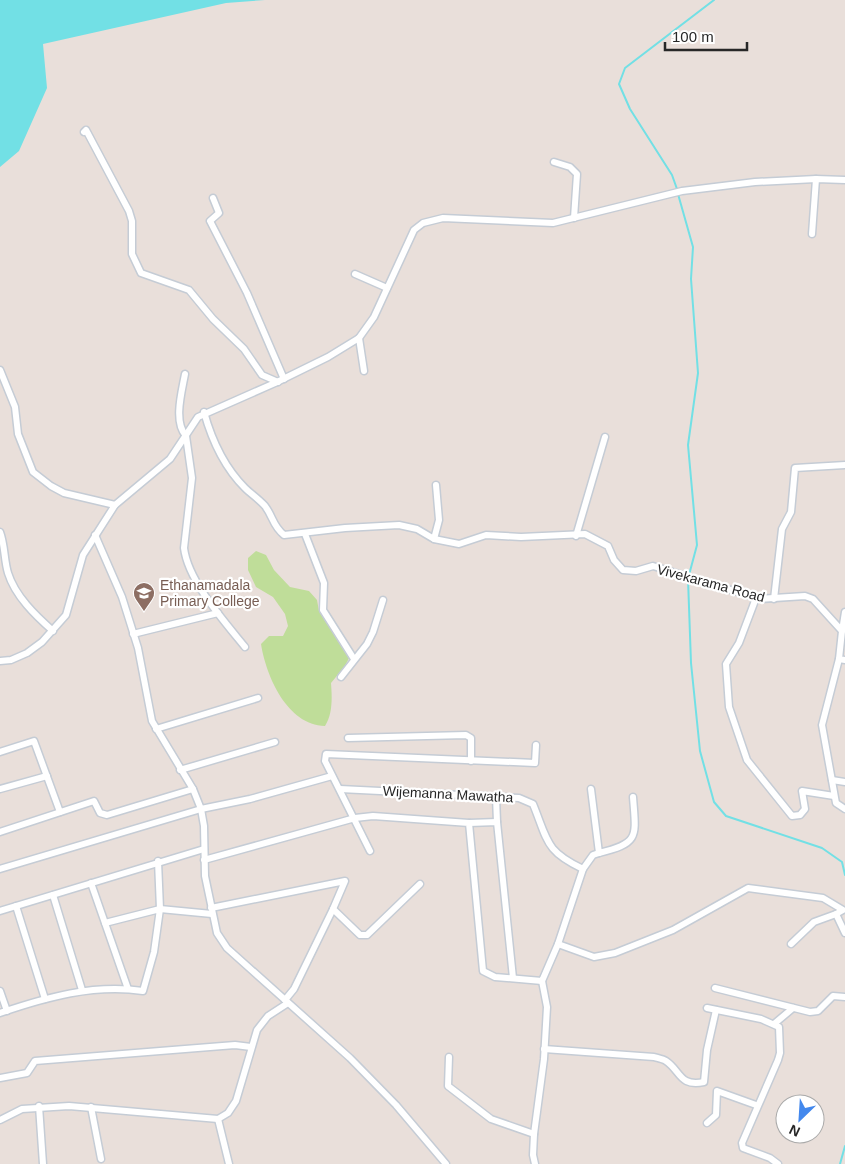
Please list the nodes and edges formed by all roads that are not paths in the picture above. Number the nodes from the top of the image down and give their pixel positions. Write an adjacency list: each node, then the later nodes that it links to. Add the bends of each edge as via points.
1 (84, 132): 14 (street, via 86,130 129,211 132,254 141,274 189,290 244,349 262,375)
2 (554, 162): 6 (street, via 570,166 577,174)
3 (816, 179): 4 (street); 6 (street, via 682,190); 7 (street)
4 (845, 180)
5 (213, 198): 14 (street, via 219,213 210,221 247,293)
6 (574, 218): 9 (street, via 553,223 430,220 414,230)
7 (812, 234)
8 (355, 274): 9 (street)
9 (387, 288): 10 (street, via 374,317)
10 (359, 338): 12 (street); 14 (street)
11 (0, 370): 20 (street, via 16,407 18,434 34,472 64,492)
12 (364, 371)
13 (185, 374): 16 (street, via 179,422)
14 (281, 381): 15 (street)
15 (204, 412): 16 (street); 22 (street, Vivekarama Road, via 210,434 227,468 263,504 275,527 284,535)
16 (186, 436): 20 (street, via 170,459); 29 (street, via 192,478 185,558)
17 (605, 438): 24 (street)
18 (845, 466): 27 (street, via 795,468 791,512 782,529)
19 (436, 486): 25 (street, via 439,520)
20 (115, 504): 23 (street)
21 (0, 532): 31 (street, via 8,574 14,586)
22 (305, 534): 25 (street, Vivekarama Road, via 399,525 418,529); 35 (street, via 324,583 323,610)
23 (95, 535): 31 (street, via 83,555 66,615); 33 (street, via 122,597)
24 (576, 536): 25 (street, Vivekarama Road, via 486,535 459,544); 26 (street, Vivekarama Road, via 585,534 608,546 623,570 636,571 653,566)
25 (434, 539)
26 (756, 598): 27 (street, Vivekarama Road); 55 (street, via 739,643 726,664 728,707 741,746 748,760 792,816 800,815 805,809 802,791)
27 (774, 599): 32 (street, Vivekarama Road, via 805,596 813,599)
28 (383, 600): 35 (street, via 373,632)
29 (218, 613): 33 (street); 34 (street)
30 (845, 613): 32 (street)
31 (53, 631): 37 (street, via 27,653)
32 (842, 631): 36 (street)
33 (133, 634): 40 (street)
34 (245, 647)
35 (354, 659): 38 (street)
36 (842, 660): 49 (street, via 822,725)
37 (0, 661)
38 (341, 677)
39 (258, 698): 40 (street)
40 (156, 729): 46 (street)
41 (348, 738): 45 (street, via 466,735 471,738)
42 (275, 742): 46 (street)
43 (536, 745): 45 (street, via 535,763)
44 (0, 752): 47 (street, via 34,741)
45 (471, 761): 48 (street, via 326,754 325,761)
46 (180, 770): 52 (street)
47 (47, 776): 51 (street); 60 (street)
48 (332, 776): 53 (street); 58 (street)
49 (832, 780): 50 (street); 55 (street)
50 (845, 782)
51 (0, 789)
52 (193, 789): 58 (street); 60 (street, via 107,815 100,813 94,801)
53 (340, 789): 56 (street, Wijemanna Mawatha); 61 (street)
54 (591, 789): 67 (street)
55 (834, 796): 59 (street, via 836,803)
56 (496, 797): 62 (street); 71 (street, Wijemanna Mawatha, via 519,798 533,804 551,848 561,859)
57 (633, 797): 67 (street, via 636,831 632,839 620,848)
58 (201, 809): 65 (street); 70 (street)
59 (845, 809)
60 (60, 812): 64 (street)
61 (355, 818): 63 (street, via 373,816); 66 (street); 68 (street)
62 (496, 822): 63 (street); 85 (street)
63 (469, 823): 85 (street, via 483,971 495,977)
64 (0, 832)
65 (204, 849): 68 (street); 69 (street)
66 (370, 851)
67 (599, 853): 71 (street)
68 (204, 860): 79 (street)
69 (158, 861): 72 (street); 76 (street)
70 (0, 869)
71 (583, 870): 83 (street)
72 (91, 883): 74 (street); 81 (street)
73 (420, 884): 77 (street, via 367,934 360,935)
74 (53, 895): 75 (street); 89 (street)
75 (16, 906): 78 (street); 92 (street)
76 (160, 909): 79 (street); 81 (street); 88 (street, via 154,952 143,991)
77 (334, 909): 79 (street, via 346,881); 93 (street)
78 (0, 911)
79 (212, 911): 93 (street, via 217,933 227,948)
80 (836, 914): 82 (street); 83 (street, via 843,910 823,898 748,888 673,930 615,953 594,957); 84 (street, via 814,922)
81 (105, 924): 88 (street)
82 (845, 933)
83 (558, 944): 86 (street)
84 (791, 944)
85 (514, 978): 86 (street)
86 (542, 980): 100 (street, via 548,1008)
87 (715, 988): 95 (street)
88 (128, 989): 89 (street)
89 (82, 990): 92 (street)
90 (0, 991): 97 (street)
91 (845, 997): 95 (street, via 833,996 818,1011)
92 (45, 999): 97 (street)
93 (287, 1002): 99 (street, via 268,1016 257,1030); 113 (street, via 350,1058 396,1105)
94 (707, 1008): 96 (street)
95 (793, 1008): 98 (street)
96 (716, 1010): 98 (street); 100 (street, via 704,1082 695,1084 681,1079 666,1061 654,1057)
97 (3, 1012)
98 (774, 1024): 103 (street, via 778,1027 780,1053 767,1088)
99 (251, 1047): 102 (street, via 235,1045 35,1061 27,1073); 106 (street, via 236,1101 228,1113)
100 (544, 1049): 109 (street)
101 (449, 1058): 109 (street, via 448,1086 491,1119)
102 (0, 1078)
103 (756, 1105): 108 (street, via 717,1092 716,1115); 115 (street, via 743,1148)
104 (39, 1106): 105 (street); 107 (street, via 22,1109); 111 (street)
105 (91, 1107): 106 (street); 110 (street)
106 (218, 1119): 112 (street)
107 (0, 1120)
108 (707, 1124)
109 (534, 1134): 114 (street, via 532,1155)
110 (101, 1159)
111 (43, 1164)
112 (229, 1164)
113 (446, 1164)
114 (535, 1164)
115 (778, 1164)

